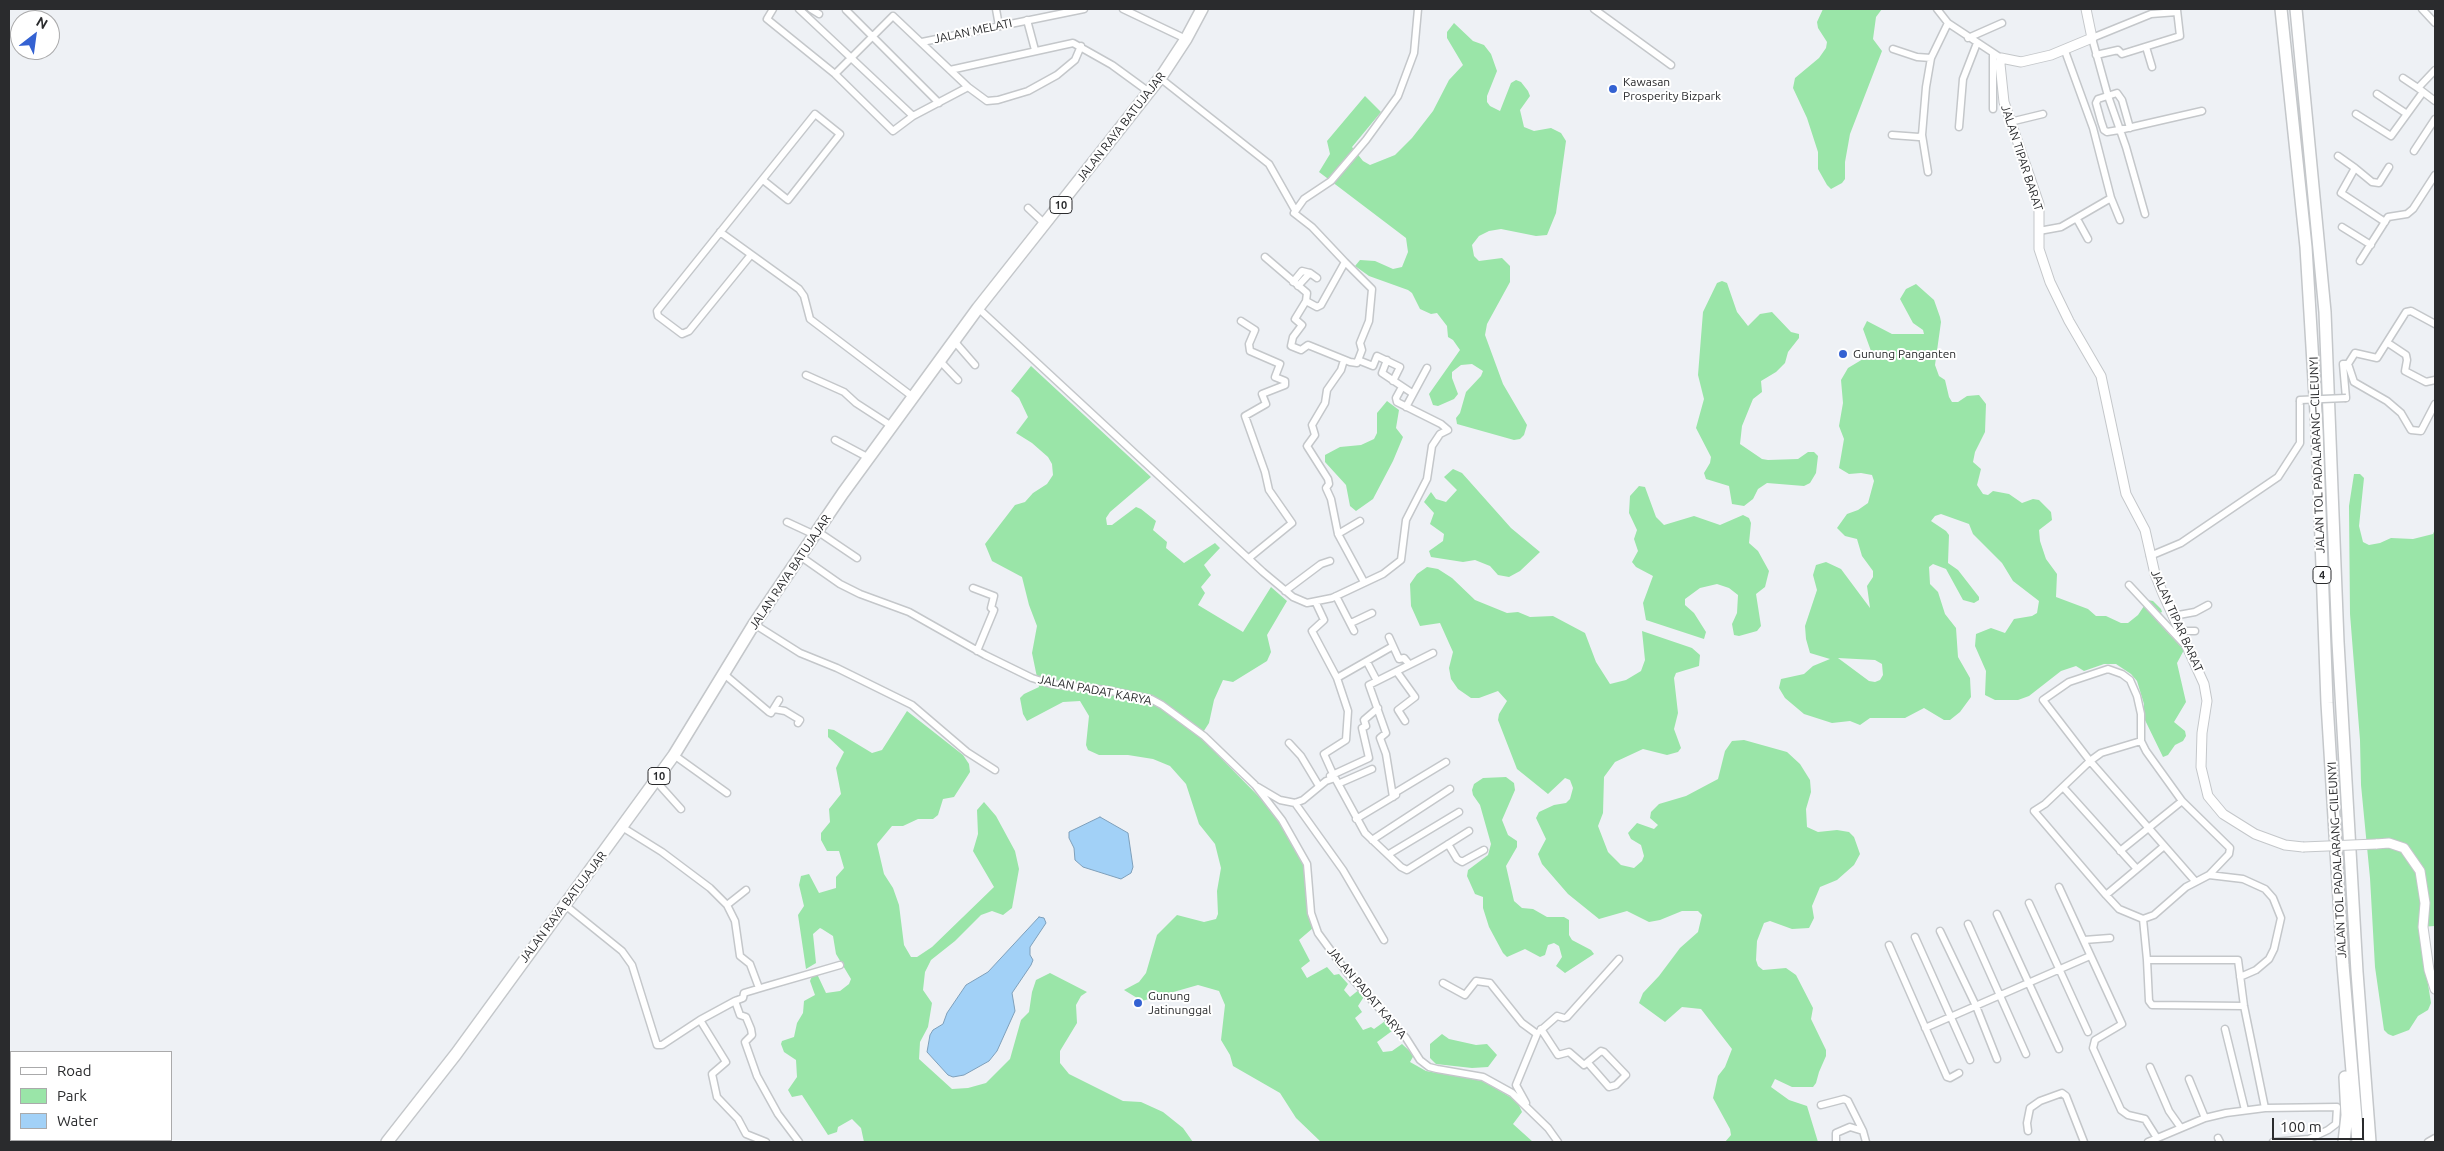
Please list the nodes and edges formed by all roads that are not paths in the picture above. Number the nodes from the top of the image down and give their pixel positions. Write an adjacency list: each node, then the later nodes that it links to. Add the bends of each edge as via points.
1 (773, 9): 42 (street, via 767,19)
2 (799, 9): 36 (street)
3 (811, 9): 17 (street)
4 (996, 9): 22 (street)
5 (1084, 9): 18 (street, JALAN MELATI)
6 (1123, 9): 26 (street)
7 (1201, 9): 26 (highway, JALAN RAYA BATUJAJAR / 10)
8 (1418, 9): 74 (street, via 1414,53 1398,96 1331,181 1304,199)
9 (1594, 9): 38 (street)
10 (1940, 9): 21 (street)
11 (2086, 9): 25 (street)
12 (2281, 9): 219 (highway, JALAN TOL PADALARANG–CILEUNYI / 4, via 2306,247 2318,430 2327,703)
13 (2296, 9): 255 (highway, JALAN TOL PADALARANG–CILEUNYI / 4, via 2324,312 2338,642)
14 (2422, 9): 20 (street)
15 (846, 10): 23 (street)
16 (2177, 10): 25 (street, via 2151,14); 30 (street, via 2181,35)
17 (818, 14)
18 (1028, 20): 22 (street, JALAN MELATI); 32 (street)
19 (2002, 23): 24 (street)
20 (2435, 23)
21 (1948, 24): 24 (street); 37 (street)
22 (999, 26): 27 (street, JALAN MELATI)
23 (872, 36): 27 (street, via 894,16); 36 (street); 51 (street)
24 (1968, 38): 28 (street)
25 (2092, 38): 33 (street); 34 (street)
26 (1186, 39): 43 (highway, JALAN RAYA BATUJAJAR / 10)
27 (922, 42): 40 (street)
28 (1977, 44): 35 (street); 60 (street, via 1963,79)
29 (1081, 46): 32 (street, via 1074,42); 45 (street, via 1078,57 1062,72 1020,94 987,101); 47 (street)
30 (2146, 47): 34 (street, via 2122,54 2118,50); 39 (street)
31 (1893, 49): 37 (street, via 1920,58)
32 (1035, 50): 40 (street)
33 (2066, 51): 35 (street, via 2021,62); 72 (street, via 2093,128)
34 (2096, 55): 49 (street)
35 (1997, 56): 52 (street); 59 (street, JALAN TIPAR BARAT, via 2000,85)
36 (852, 57): 42 (street); 57 (street)
37 (1932, 58): 64 (street)
38 (1671, 65)
39 (2152, 67)
40 (950, 70): 45 (street)
41 (2435, 70): 46 (street)
42 (835, 74): 57 (street, via 893,132)
43 (1160, 78): 47 (highway, JALAN RAYA BATUJAJAR / 10); 74 (street, via 1264,160)
44 (2403, 78): 46 (street)
45 (968, 87): 51 (street)
46 (2420, 90): 50 (street); 56 (street)
47 (1149, 92): 79 (highway, JALAN RAYA BATUJAJAR / 10)
48 (2377, 94): 56 (street)
49 (2108, 96): 61 (street, via 2115,92 2119,94); 62 (street); 62 (street, via 2097,100 2103,128 2107,132)
50 (2435, 101)
51 (939, 103): 57 (street)
52 (1993, 109)
53 (2202, 111): 61 (street)
54 (2043, 114): 59 (street)
55 (2356, 114): 56 (street, via 2391,136)
56 (2407, 114)
57 (913, 116)
58 (2435, 119): 65 (street)
59 (2010, 122): 81 (street, JALAN TIPAR BARAT, via 2039,204)
60 (1959, 127)
61 (2130, 128): 62 (street)
62 (2119, 130): 75 (street)
63 (1892, 135): 64 (street)
64 (1922, 135): 69 (street)
65 (2414, 151)
66 (2338, 156): 68 (street)
67 (2389, 167): 68 (street, via 2379,183 2372,182)
68 (2355, 168): 78 (street, via 2341,194)
69 (1928, 172)
70 (2435, 175): 78 (street, via 2413,209 2407,214 2389,217)
71 (763, 180): 71 (street, via 788,200 840,134 816,114); 82 (street)
72 (2111, 198): 76 (street); 77 (street)
73 (1028, 208): 79 (street)
74 (1295, 210): 88 (street, via 1294,214 1312,227)
75 (2146, 214)
76 (2077, 219): 81 (street); 83 (street)
77 (2120, 220)
78 (2385, 222): 84 (street)
79 (1045, 224): 92 (highway, JALAN RAYA BATUJAJAR / 10)
80 (2342, 228): 84 (street)
81 (2039, 231): 121 (street, JALAN TIPAR BARAT, via 2039,249 2050,282 2101,376 2126,494 2145,530)
82 (720, 232): 85 (street); 85 (street, via 657,311 658,316 682,334 689,332)
83 (2088, 239)
84 (2370, 245): 87 (street)
85 (750, 256): 110 (street, via 799,289 810,318)
86 (1265, 258): 90 (street)
87 (2360, 261)
88 (1345, 262): 91 (street, via 1321,305 1317,307); 99 (street, via 1372,289 1369,321)
89 (1317, 278): 90 (street, via 1310,273)
90 (1296, 284): 91 (street, via 1307,293)
91 (1306, 301): 98 (street, via 1295,319 1302,326 1293,337 1291,346 1301,350 1308,345)
92 (978, 308): 95 (highway, JALAN RAYA BATUJAJAR / 10); 123 (street)
93 (1241, 321): 123 (street, via 1255,330 1249,344 1250,351 1280,364 1275,377 1285,380 1285,384 1262,394 1266,404 1245,416 1268,488 1292,523)
94 (2435, 324): 96 (street, via 2411,311 2406,312)
95 (955, 342): 97 (highway, JALAN RAYA BATUJAJAR / 10); 102 (street)
96 (2388, 343): 101 (street, via 2377,358 2355,353); 106 (street, via 2406,355 2405,372 2426,382)
97 (940, 360): 105 (street); 110 (highway, JALAN RAYA BATUJAJAR / 10)
98 (1344, 360): 99 (street, via 1355,364); 119 (street, via 1327,390 1325,403 1312,425 1314,437 1307,446 1329,482 1326,488)
99 (1358, 360): 100 (street, via 1372,366 1377,356)
100 (1387, 360): 107 (street, via 1382,372); 107 (street, via 1400,367)
101 (2348, 364): 111 (street, via 2354,382 2387,401 2411,430 2421,431); 121 (street, bridge, via 2343,364 2346,400 2300,400 2300,443 2278,478 2181,543)
102 (975, 365)
103 (1427, 368): 109 (street)
104 (806, 375): 113 (street, via 844,392)
105 (958, 380)
106 (2435, 380)
107 (1393, 381): 108 (street)
108 (1402, 387): 109 (street); 112 (street, via 1396,401)
109 (1412, 393): 112 (street)
110 (913, 397): 113 (highway, JALAN RAYA BATUJAJAR / 10)
111 (2435, 404)
112 (1406, 407): 125 (street, via 1448,430 1440,434 1432,446 1427,480 1406,520 1401,560 1383,574)
113 (892, 427): 115 (highway, JALAN RAYA BATUJAJAR / 10)
114 (835, 440): 115 (street)
115 (868, 458): 118 (highway, JALAN RAYA BATUJAJAR / 10)
116 (1360, 521): 119 (street)
117 (787, 522): 118 (street)
118 (816, 533): 120 (highway, JALAN RAYA BATUJAJAR / 10); 122 (street)
119 (1338, 534): 125 (street)
120 (800, 556): 135 (highway, JALAN RAYA BATUJAJAR / 10); 141 (street, JALAN PADAT KARYA, via 840,584 909,612)
121 (2150, 556): 133 (street, JALAN TIPAR BARAT)
122 (857, 558)
123 (1249, 558): 128 (street)
124 (1330, 560): 128 (street)
125 (1364, 582): 129 (street)
126 (2129, 585): 142 (street)
127 (973, 588): 141 (street, via 994,596 991,608 994,610)
128 (1285, 591): 130 (street, via 1302,602)
129 (1336, 596): 130 (street); 134 (street)
130 (1316, 603): 148 (street, via 1324,620 1312,631)
131 (2208, 605): 133 (street, via 2195,612)
132 (1372, 613): 134 (street)
133 (2173, 616): 136 (street, JALAN TIPAR BARAT)
134 (1351, 623): 138 (street)
135 (754, 624): 147 (highway, JALAN RAYA BATUJAJAR / 10); 161 (street, via 800,654 837,668 912,705 967,752)
136 (2181, 630): 137 (street); 142 (street, JALAN TIPAR BARAT)
137 (2195, 631)
138 (1354, 632)
139 (1389, 637): 140 (street)
140 (1393, 646): 144 (street); 145 (street, via 1399,659 1404,658)
141 (977, 650): 166 (street, JALAN PADAT KARYA, via 1051,684 1151,699 1227,756)
142 (2189, 650): 214 (street, JALAN TIPAR BARAT, bridge, via 2206,692 2201,766 2208,796 2223,814 2255,834 2285,845 2389,843 2404,848 2420,871 2425,903 2423,928)
143 (1433, 653): 145 (street)
144 (1367, 662): 148 (street); 149 (street)
145 (1409, 664): 146 (street)
146 (1397, 672): 149 (street); 153 (street, via 1415,697 1398,710)
147 (724, 674): 152 (street, via 769,712); 157 (highway, JALAN RAYA BATUJAJAR / 10)
148 (1337, 678): 162 (street, via 1348,711 1346,740 1324,754)
149 (1377, 681): 151 (street, via 1369,686)
150 (779, 700): 152 (street)
151 (1378, 708): 162 (street, via 1364,720 1366,726 1362,728 1369,758); 172 (street, via 1386,733 1380,738)
152 (774, 709): 154 (street, via 785,711 800,720)
153 (1405, 721)
154 (798, 723)
155 (2141, 741): 158 (street, via 2109,749); 158 (street, via 2141,714 2130,680 2108,669 2078,678 2043,700); 173 (street, via 2161,775)
156 (1289, 743): 167 (street)
157 (674, 755): 163 (highway, JALAN RAYA BATUJAJAR / 10); 171 (street)
158 (2090, 761): 168 (street); 178 (street)
159 (1446, 762): 172 (street)
160 (1372, 769): 165 (street)
161 (994, 770)
162 (1334, 774): 164 (street)
163 (655, 780): 175 (street); 179 (highway, JALAN RAYA BATUJAJAR / 10)
164 (1326, 781): 165 (street, via 1336,778); 167 (street)
165 (1340, 784): 177 (street)
166 (1255, 785): 174 (street, via 1280,800); 236 (street, JALAN PADAT KARYA, via 1302,852 1307,864 1311,913 1318,933 1348,974 1406,1038 1420,1060 1429,1067 1483,1077 1512,1093)
167 (1319, 786): 174 (street)
168 (2063, 787): 185 (street); 192 (street, via 2034,811)
169 (1450, 788): 181 (street)
170 (1408, 789): 172 (street)
171 (727, 793)
172 (1393, 796): 177 (street)
173 (2182, 801): 178 (street); 188 (street, via 2230,848 2229,854)
174 (1295, 803): 202 (street, via 1343,870)
175 (681, 809)
176 (1459, 812): 186 (street)
177 (1356, 819): 181 (street)
178 (2148, 827): 183 (street); 185 (street)
179 (622, 828): 194 (highway, JALAN RAYA BATUJAJAR / 10); 195 (street, via 662,852)
180 (1469, 831): 182 (street)
181 (1372, 840): 186 (street)
182 (1448, 844): 184 (street, via 1462,862); 186 (street, via 1407,870)
183 (2163, 847): 187 (street); 189 (street)
184 (1484, 850)
185 (2120, 851): 187 (street)
186 (1389, 854)
187 (2137, 869): 192 (street)
188 (2209, 875): 189 (street); 210 (street, via 2243,879 2259,885 2278,906 2280,918 2269,959)
189 (2195, 881): 197 (street, via 2154,915)
190 (2058, 887): 203 (street)
191 (746, 890): 195 (street)
192 (2106, 895): 197 (street, via 2119,909)
193 (2029, 903): 209 (street)
194 (565, 905): 221 (street, via 622,951 632,965 657,1045 662,1045); 244 (highway, JALAN RAYA BATUJAJAR / 10)
195 (727, 905): 213 (street, via 735,921 740,956 750,964)
196 (1997, 914): 211 (street)
197 (2143, 919): 207 (street)
198 (1968, 924): 215 (street)
199 (1940, 931): 217 (street)
200 (1915, 937): 220 (street)
201 (2110, 938): 203 (street)
202 (1384, 940)
203 (2084, 940): 205 (street)
204 (1889, 945): 222 (street)
205 (2090, 956): 209 (street); 242 (street, via 2122,1024 2095,1040 2093,1048 2122,1110 2145,1119)
206 (1619, 959): 224 (street, via 1567,1017 1557,1016)
207 (2147, 960): 210 (street, via 2236,959); 218 (street, via 2149,1001 2152,1005)
208 (840, 965): 213 (street)
209 (2060, 968): 211 (street); 225 (street)
210 (2240, 977): 218 (street)
211 (2030, 982): 215 (street); 226 (street)
212 (1444, 983): 224 (street, via 1465,994 1476,980 1490,983 1522,1023)
213 (759, 988): 216 (street)
214 (2435, 989)
215 (2000, 994): 217 (street); 227 (street)
216 (735, 1001): 221 (street); 246 (street, via 740,1015 746,1017 751,1029 752,1035 745,1042 757,1076 778,1114)
217 (1976, 1006): 220 (street); 228 (street)
218 (2244, 1006): 235 (street)
219 (2348, 1016): 253 (highway, via 2343,1038 2347,1115); 254 (highway, JALAN TOL PADALARANG–CILEUNYI / 4)
220 (1950, 1017): 222 (street); 229 (street)
221 (700, 1020): 245 (street, via 726,1062 712,1074 716,1097 738,1119 746,1134)
222 (1925, 1028): 232 (street, via 1948,1077)
223 (2225, 1030): 237 (street)
224 (1539, 1031): 230 (street, via 1558,1055 1569,1052 1582,1064); 236 (street, via 1516,1085)
225 (2088, 1032)
226 (2059, 1049)
227 (2026, 1054)
228 (1997, 1059)
229 (1970, 1060)
230 (1588, 1063): 230 (street, via 1604,1052 1626,1075 1609,1087)
231 (2150, 1067): 239 (street, via 2169,1111)
232 (1960, 1073)
233 (2189, 1079): 238 (street)
234 (1821, 1105): 240 (street, via 1844,1099 1848,1101)
235 (2265, 1108): 237 (street); 252 (street, via 2337,1107 2336,1124 2328,1130 2309,1140)
236 (1531, 1110): 247 (street, JALAN PADAT KARYA)
237 (2245, 1110): 238 (street)
238 (2205, 1118): 239 (street)
239 (2181, 1128): 242 (street)
240 (1863, 1130): 248 (street, via 1850,1127 1841,1130 1835,1137); 249 (street)
241 (2028, 1131): 250 (street, via 2026,1123 2030,1108 2062,1093)
242 (2157, 1138): 251 (street)
243 (2435, 1138): 256 (street)
244 (387, 1142)
245 (766, 1142)
246 (799, 1142)
247 (1558, 1142)
248 (1836, 1142)
249 (1866, 1142)
250 (2084, 1142)
251 (2148, 1142)
252 (2273, 1142)
253 (2344, 1142)
254 (2358, 1142)
255 (2370, 1142)
256 (2428, 1142)

